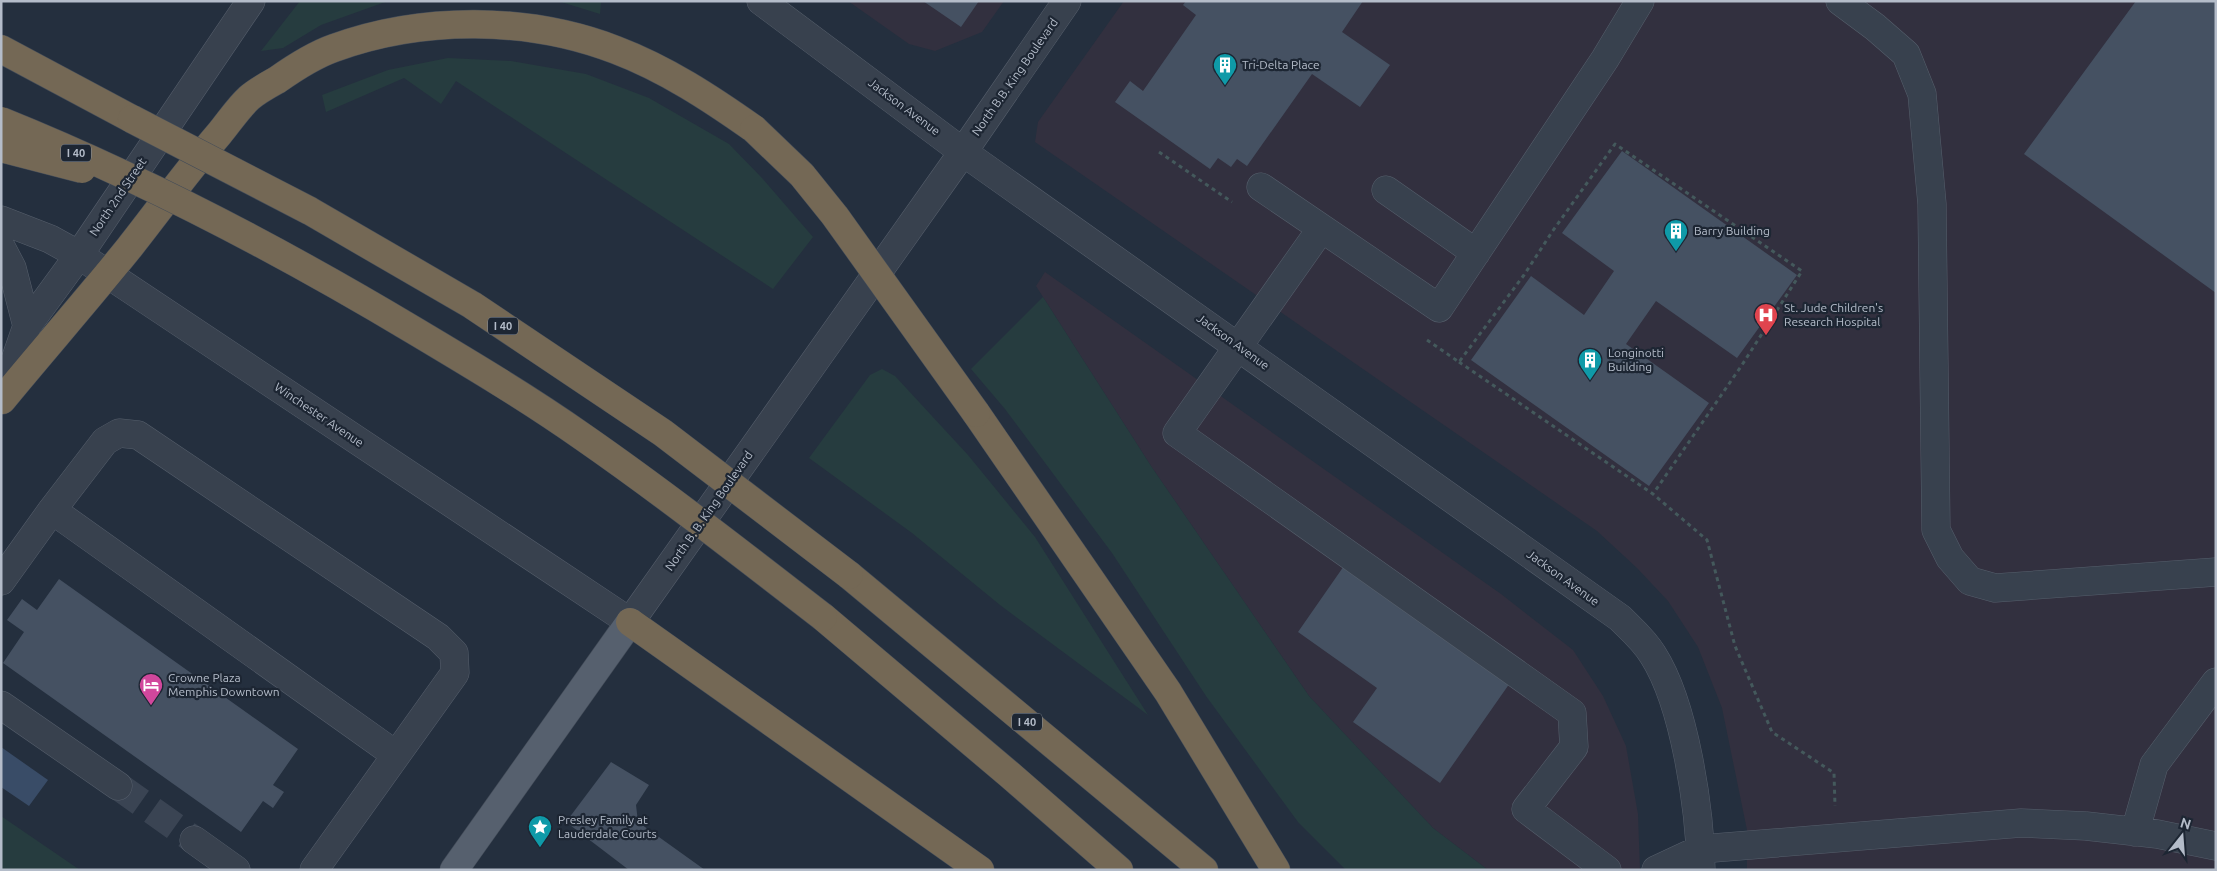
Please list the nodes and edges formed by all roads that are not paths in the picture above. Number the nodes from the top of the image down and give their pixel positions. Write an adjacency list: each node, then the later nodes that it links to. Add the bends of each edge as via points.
1 (251, 1): 19 (street, North 2nd Street)
2 (762, 1): 11 (street, Jackson Avenue)
3 (1067, 1): 11 (street, North B.B. King Boulevard)
4 (1640, 1): 18 (street)
5 (1840, 1): 25 (street, via 1906,54 1922,94 1932,204 1936,530 1950,558 1970,580 1995,588)
6 (1, 49): 8 (highway)
7 (1, 68): 8 (highway, I 40)
8 (132, 119): 41 (highway, I 40, bridge, via 310,210 472,306 663,433 849,575)
9 (1, 121): 12 (highway, I 40, bridge)
10 (1, 148): 12 (highway, bridge)
11 (963, 152): 22 (street, Jackson Avenue); 27 (street, North B. B. King Boulevard)
12 (149, 187): 40 (highway, I 40, bridge, via 358,297 581,436 685,510 823,617)
13 (1261, 187): 16 (street)
14 (1386, 190): 18 (street)
15 (1, 220): 19 (street, Winchester Avenue, via 50,239)
16 (1321, 229): 18 (street, via 1439,308); 22 (street)
17 (1, 246): 21 (street, via 12,268)
18 (1476, 253)
19 (79, 255): 20 (street, Winchester Avenue); 21 (street, North 2nd Street)
20 (107, 274): 23 (highway); 27 (street, Winchester Avenue); 42 (highway, bridge, via 186,172 250,98 295,67 333,48 420,27 516,27 569,35 615,49 659,68 705,94 754,129 802,175 835,216 1168,692)
21 (27, 326): 23 (street, North 2nd Street)
22 (1239, 346): 35 (street, Jackson Avenue, via 1620,618 1640,636 1664,677 1675,708 1691,770); 43 (street, via 1177,433 1572,713 1574,747 1526,810)
23 (2, 400)
24 (52, 510): 26 (street); 30 (street); 30 (street, via 105,441 120,433 138,435 438,637 454,653 455,673)
25 (2216, 572)
26 (1, 581)
27 (630, 622): 38 (main road, North B. B. King Boulevard); 39 (highway)
28 (2216, 682): 32 (street, via 2154,765)
29 (1, 705): 31 (street)
30 (396, 755): 37 (street)
31 (118, 786)
32 (2134, 832): 34 (street); 35 (street, via 2021,823 1836,838)
33 (194, 840): 36 (street)
34 (2216, 846)
35 (1701, 859): 44 (street)
36 (236, 870)
37 (314, 870)
38 (454, 870)
39 (980, 870)
40 (1119, 870)
41 (1204, 870)
42 (1276, 870)
43 (1607, 870)
44 (1656, 870)

